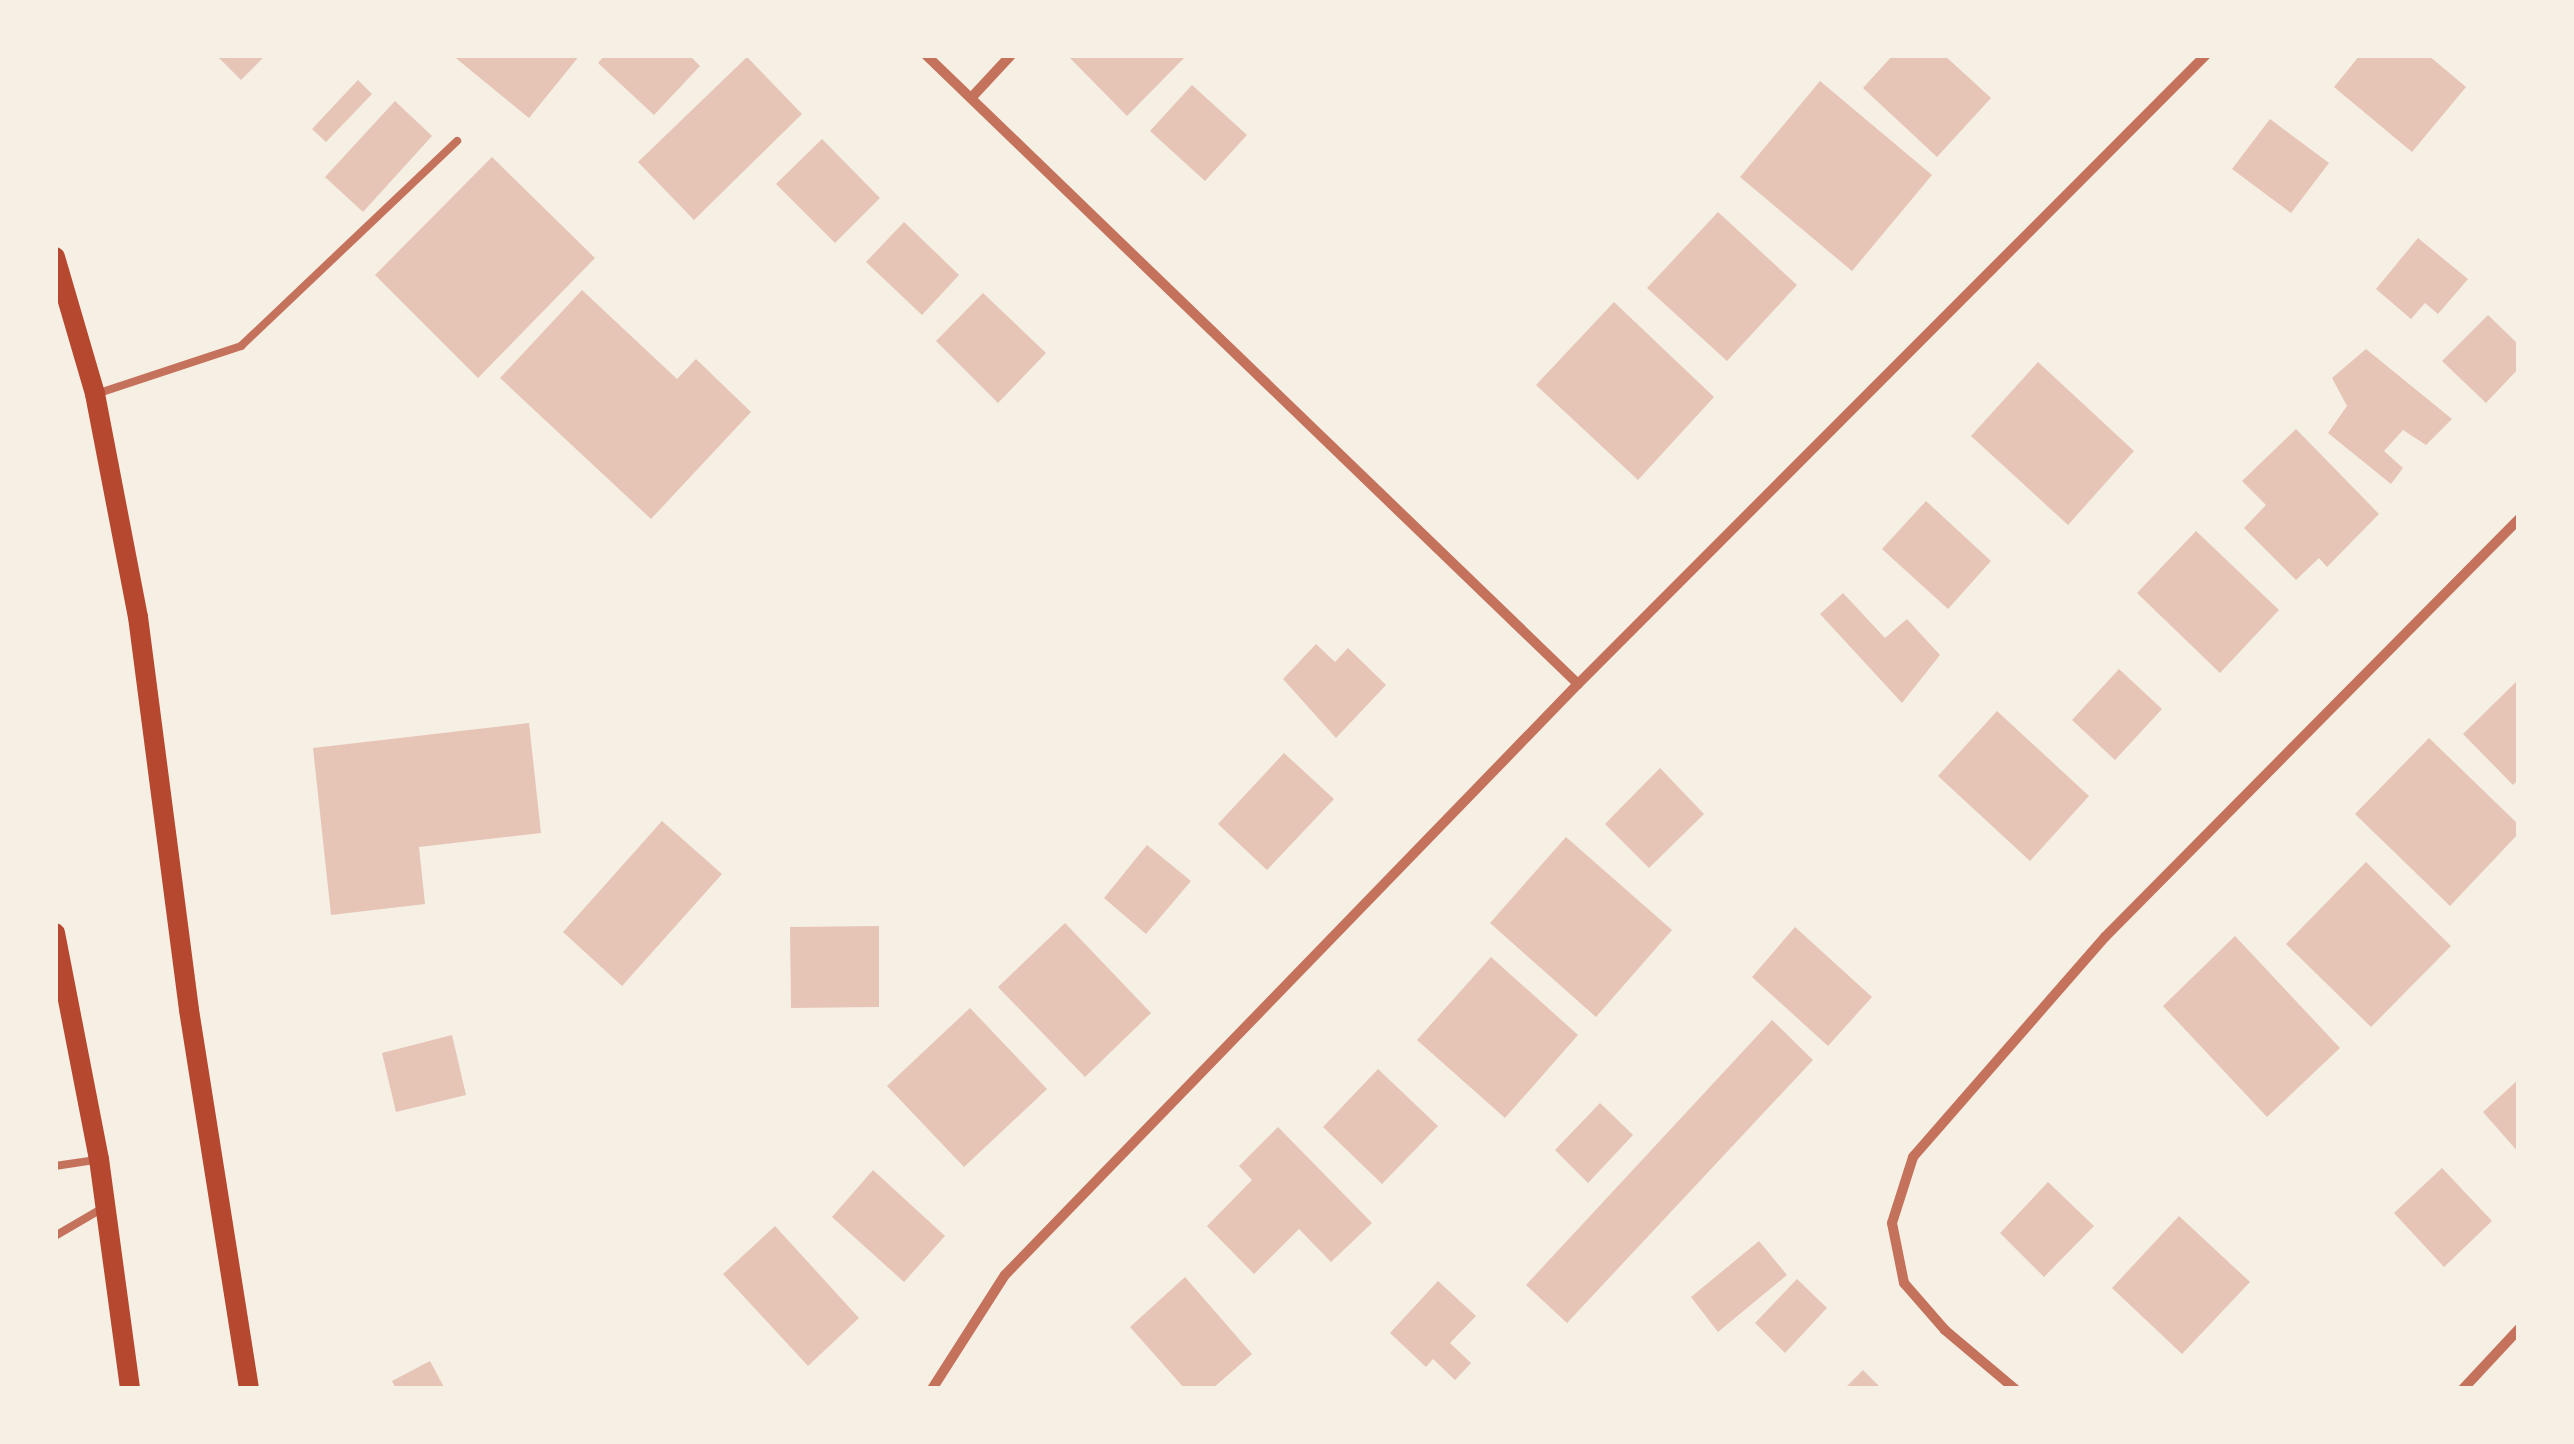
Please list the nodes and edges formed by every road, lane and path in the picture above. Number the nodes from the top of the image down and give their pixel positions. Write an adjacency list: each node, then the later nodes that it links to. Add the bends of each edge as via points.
1 (926, 55): 4 (street)
2 (1010, 55): 4 (street)
3 (2206, 55): 9 (street)
4 (972, 98): 9 (street)
5 (457, 141): 7 (lane, via 241,346)
6 (55, 257): 7 (main road)
7 (95, 394): 17 (main road, via 138,617 189,1010)
8 (2519, 519): 19 (street, via 2106,937 1913,1157 1892,1223 1904,1283 1945,1330)
9 (1578, 684): 18 (street, via 1005,1275)
10 (55, 933): 11 (main road)
11 (98, 1159): 12 (lane); 13 (main road)
12 (55, 1166)
13 (106, 1207): 14 (lane); 16 (main road)
14 (55, 1236)
15 (2519, 1330): 20 (street)
16 (130, 1389)
17 (249, 1389)
18 (932, 1389)
19 (2015, 1389)
20 (2463, 1389)

